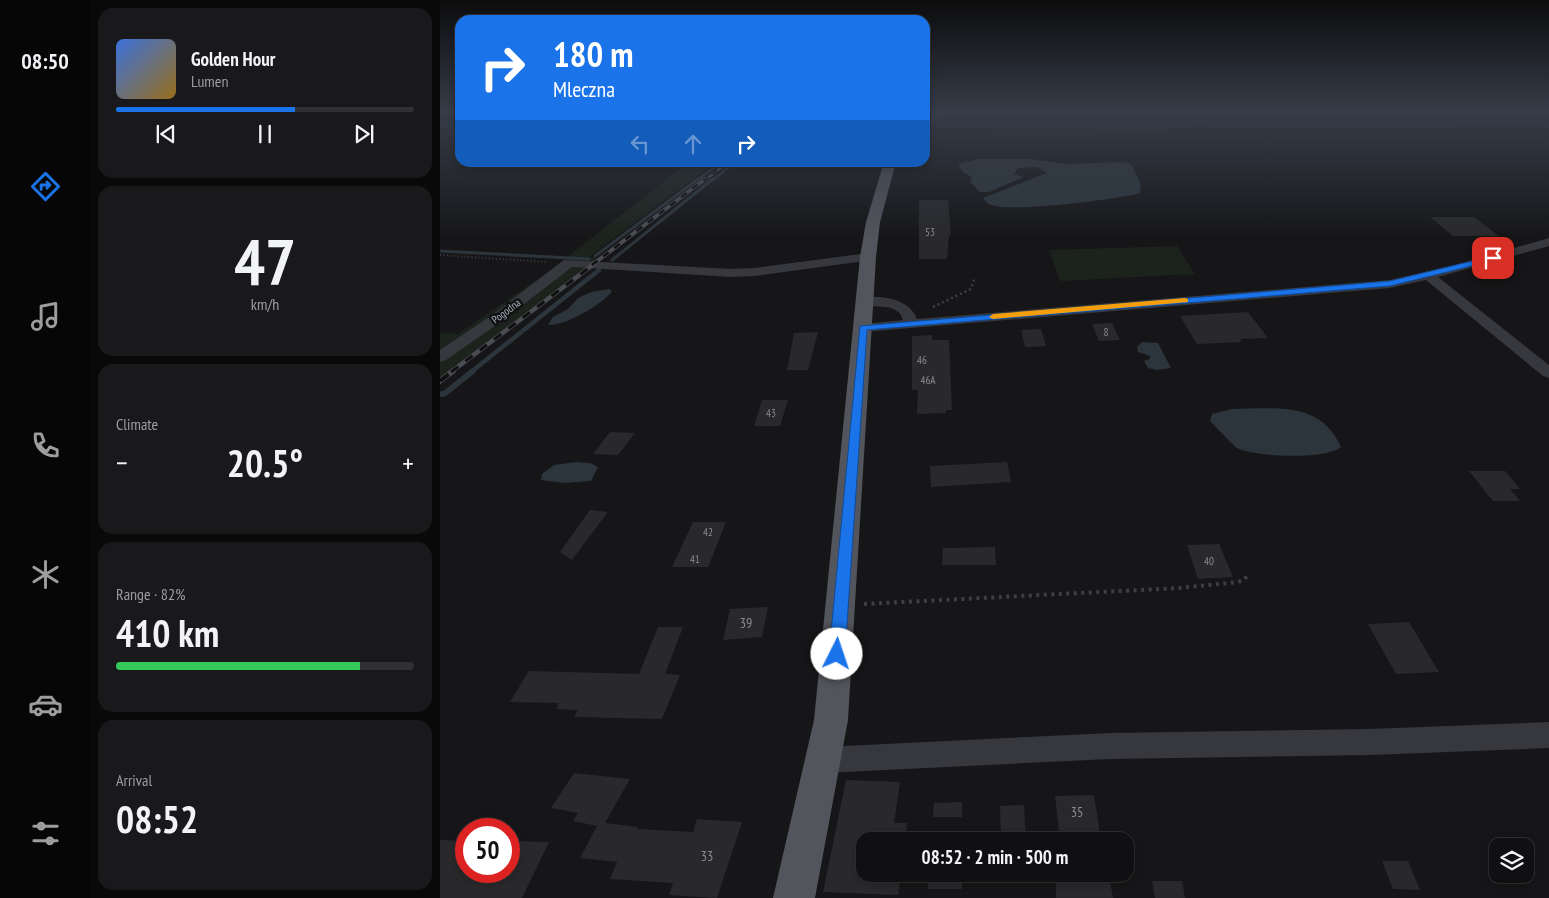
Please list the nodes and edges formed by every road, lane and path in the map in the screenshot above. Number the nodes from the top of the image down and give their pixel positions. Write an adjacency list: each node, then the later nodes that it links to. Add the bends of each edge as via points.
1 (889, 167): 4 (main road, via 873,222)
2 (1548, 243): 6 (street)
3 (440, 255): 5 (path)
4 (868, 256): 5 (street, via 731,273); 9 (main road)
5 (569, 263): 11 (street, Pogodna, via 483,329)
6 (1428, 275): 10 (street, via 1390,284); 12 (street)
7 (975, 277): 8 (path, via 974,285 966,293)
8 (926, 310)
9 (864, 315): 10 (street); 10 (street, via 896,304 910,314); 14 (main road)
10 (911, 324)
11 (440, 357)
12 (1549, 373)
13 (1249, 573): 14 (path, via 1238,582 1179,588)
14 (841, 605): 16 (main road, via 831,720)
15 (1549, 735): 16 (street, via 1370,742 1110,746)
16 (824, 760): 17 (main road)
17 (794, 898)

